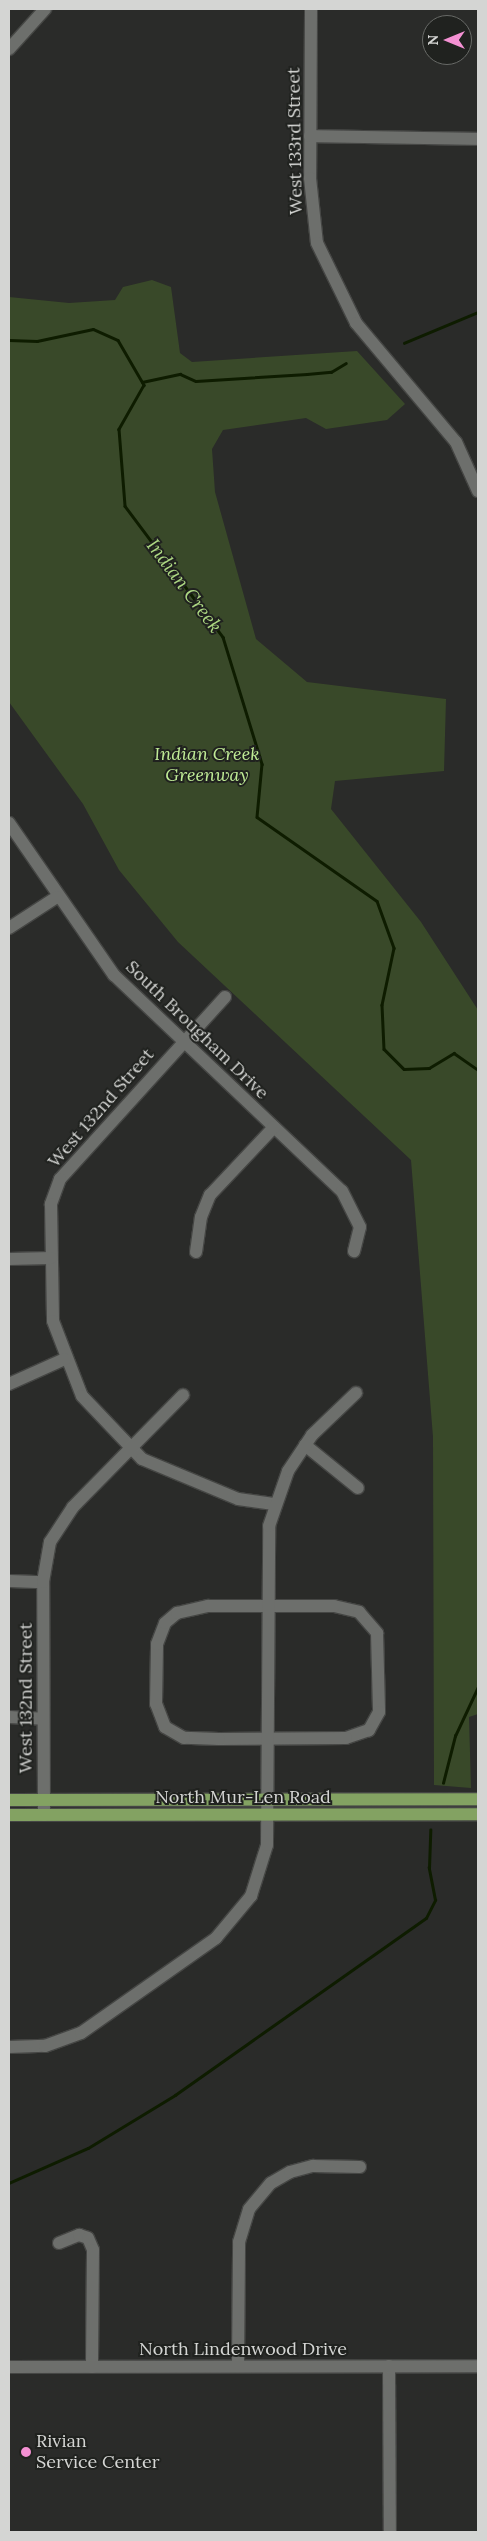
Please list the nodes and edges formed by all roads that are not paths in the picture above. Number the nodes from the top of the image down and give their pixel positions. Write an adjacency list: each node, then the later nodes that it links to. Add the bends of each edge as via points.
1 (45, 9): 3 (street)
2 (311, 9): 4 (street, West 133rd Street)
3 (9, 50)
4 (310, 136): 5 (street); 6 (street, West 133rd Street, via 314,226 338,294 370,342 456,442)
5 (478, 139)
6 (478, 491)
7 (9, 823): 8 (street, South Brougham Drive)
8 (57, 897): 9 (street); 11 (street, South Brougham Drive, via 114,975)
9 (9, 928)
10 (225, 997): 11 (street, West 132nd Street)
11 (183, 1042): 12 (street, South Brougham Drive); 15 (street, West 132nd Street, via 65,1169 51,1204)
12 (274, 1127): 13 (street, South Brougham Drive, via 348,1200 360,1227); 14 (street, via 210,1195 200,1217)
13 (354, 1251)
14 (196, 1252)
15 (50, 1258): 16 (street); 17 (street, West 132nd Street, via 53,1320)
16 (9, 1259)
17 (65, 1359): 18 (street); 22 (street, West 132nd Street, via 82,1396)
18 (9, 1384)
19 (356, 1393): 21 (street)
20 (183, 1396): 22 (street, West 132nd Street)
21 (305, 1446): 23 (street); 24 (street)
22 (130, 1448): 24 (street, via 175,1476 238,1499); 26 (street, West 132nd Street, via 73,1507 54,1534)
23 (358, 1488)
24 (274, 1504): 27 (street, via 267,1551)
25 (9, 1580): 26 (street)
26 (43, 1582): 29 (street, West 132nd Street)
27 (268, 1606): 30 (street); 30 (street, via 191,1607 165,1622 157,1644 156,1704 165,1727 184,1738); 30 (street, via 345,1607 368,1620 377,1633 379,1712 369,1730 341,1738)
28 (9, 1717): 29 (street)
29 (43, 1719): 33 (street, West 132nd Street)
30 (267, 1738): 34 (street)
31 (478, 1799): 34 (main road, North Mur-Len Road)
32 (9, 1800): 33 (main road, North Mur-Len Road)
33 (44, 1800): 34 (main road, North Mur-Len Road); 38 (street, West 132nd Street)
34 (268, 1800): 35 (street)
35 (268, 1814): 36 (main road, North Mur-Len Road); 38 (main road, North Mur-Len Road); 39 (street, via 266,1856 258,1883 225,1930 82,2033 45,2046)
36 (478, 1814)
37 (9, 1815): 38 (main road, North Mur-Len Road)
38 (44, 1815)
39 (9, 2047)
40 (360, 2167): 42 (street, via 313,2166 290,2172 271,2183 249,2209 238,2247)
41 (59, 2243): 46 (street, via 79,2235 88,2238 92,2250)
42 (238, 2366): 43 (street, North Lindenwood Drive); 46 (street, North Lindenwood Drive)
43 (389, 2366): 44 (street, North Lindenwood Drive); 47 (street)
44 (478, 2366)
45 (9, 2367): 46 (street, North Lindenwood Drive)
46 (92, 2368)
47 (390, 2532)

